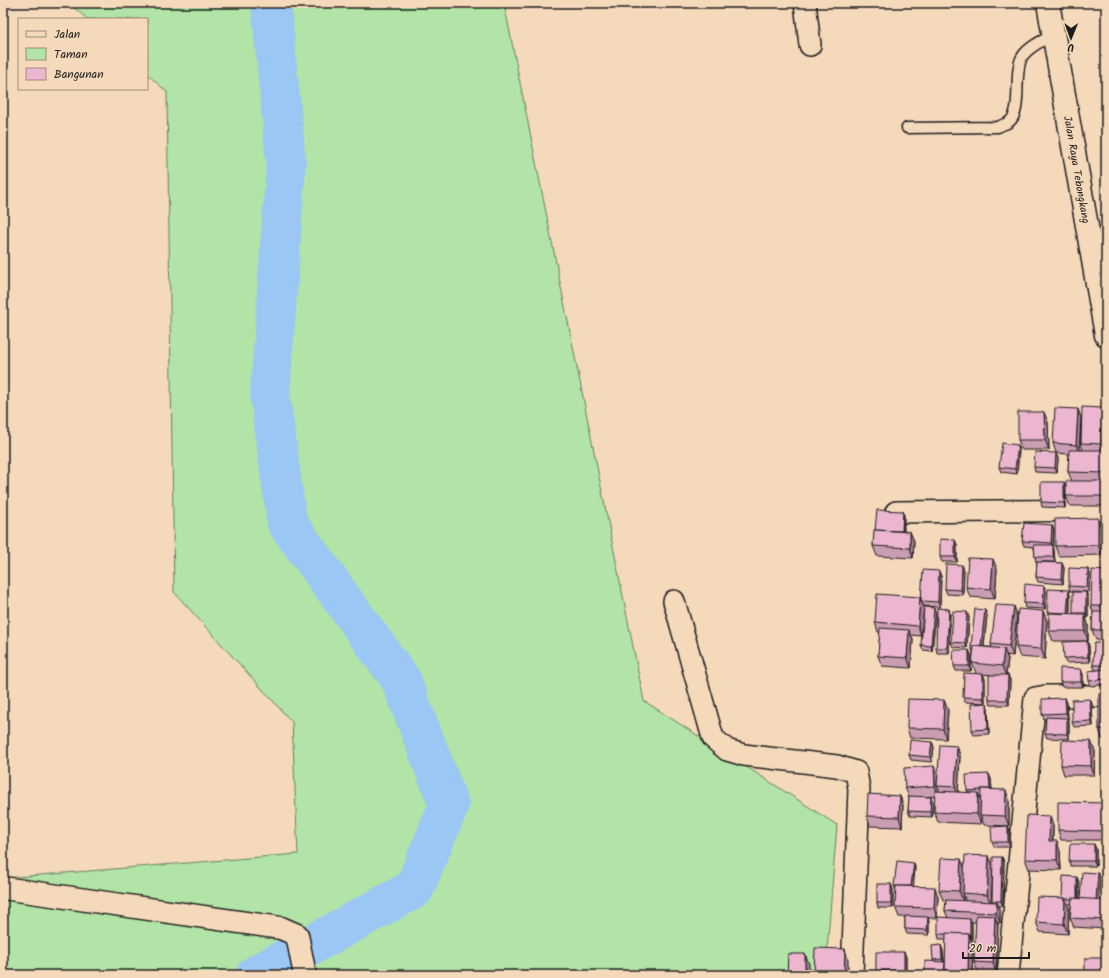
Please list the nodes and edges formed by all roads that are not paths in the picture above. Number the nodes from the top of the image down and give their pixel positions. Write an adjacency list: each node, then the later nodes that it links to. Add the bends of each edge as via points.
1 (805, 3): 4 (street)
2 (1048, 3): 3 (main road, Jalan Raya Tebongkang)
3 (1052, 35): 5 (lane, via 1036,44 1023,56 1018,68 1015,113 1010,122 998,127); 6 (main road, Jalan Raya Tebongkang)
4 (810, 45)
5 (907, 128)
6 (1106, 335)
7 (1106, 510): 8 (street)
8 (896, 512)
9 (674, 601): 13 (street, via 713,738 727,750 744,756 837,766 856,772 859,788)
10 (1106, 696): 14 (street, via 1035,698)
11 (3, 888): 12 (main road, via 281,928 297,935)
12 (305, 975)
13 (852, 975)
14 (1008, 975)

